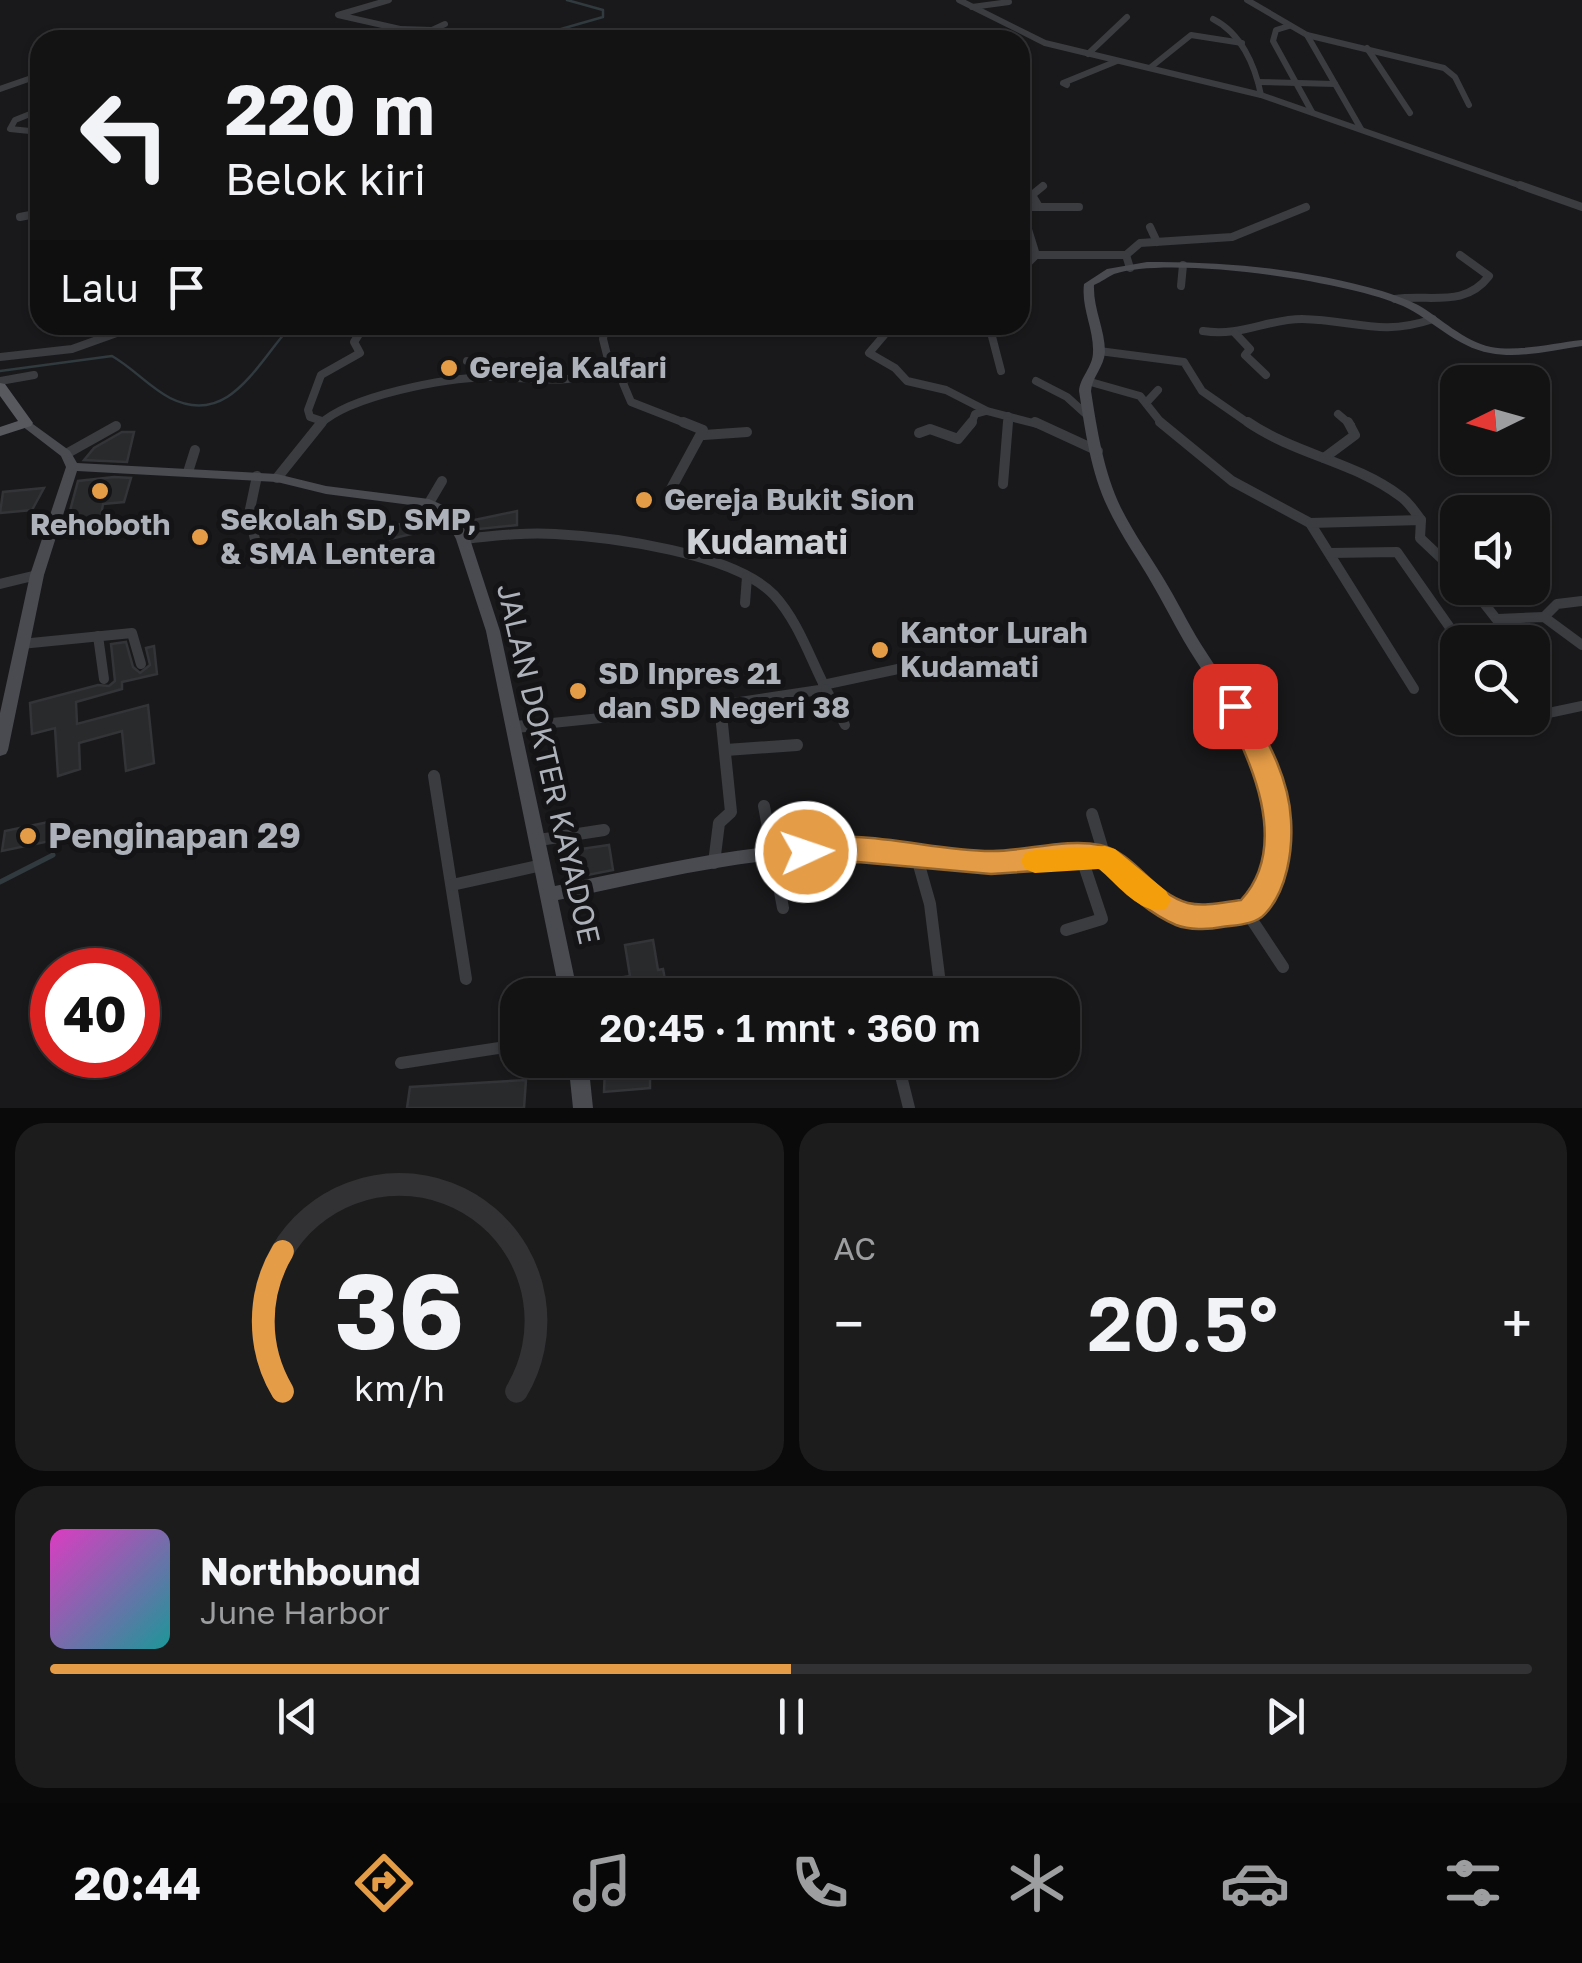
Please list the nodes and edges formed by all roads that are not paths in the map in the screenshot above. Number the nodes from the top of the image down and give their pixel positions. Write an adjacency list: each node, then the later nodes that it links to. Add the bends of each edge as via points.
1 (389, 0): 10 (street, via 338,15)
2 (959, 0): 5 (street)
3 (1247, 0): 9 (street)
4 (1009, 2): 5 (street)
5 (971, 8): 11 (street)
6 (1127, 17): 16 (street)
7 (1213, 19): 14 (street)
8 (446, 24): 10 (street)
9 (1288, 26): 12 (street); 21 (street, via 1272,38)
10 (400, 29)
11 (1016, 30)
12 (1307, 35): 15 (street); 22 (street)
13 (1030, 37): 16 (street)
14 (1242, 43): 18 (street, via 1191,35); 20 (street)
15 (1366, 47): 26 (street, via 1444,68); 28 (street)
16 (1088, 54): 17 (street)
17 (1118, 60): 18 (street); 23 (street)
18 (1151, 67): 25 (street)
19 (30, 79): 24 (street)
20 (1258, 82): 21 (street); 25 (street)
21 (1296, 82): 22 (street); 27 (street)
22 (1335, 84): 31 (street)
23 (1067, 85)
24 (0, 89)
25 (1262, 95): 27 (street)
26 (1469, 105)
27 (1312, 113): 31 (street)
28 (1410, 113)
29 (30, 114): 30 (street, via 10,130)
30 (30, 127)
31 (1362, 130): 37 (street)
32 (1043, 186): 33 (street, via 1032,194)
33 (1038, 205): 34 (street); 35 (street)
34 (1030, 206)
35 (1079, 207)
36 (1306, 207): 42 (street, via 1232,237)
37 (1582, 207)
38 (30, 215): 39 (street)
39 (20, 217)
40 (1150, 227): 42 (street)
41 (1030, 236): 43 (street)
42 (1157, 242): 44 (street, via 1140,243)
43 (1036, 255): 44 (street); 46 (street)
44 (1126, 255): 48 (street)
45 (1460, 255): 50 (street, via 1489,276 1471,296)
46 (1030, 261)
47 (1183, 265): 48 (street); 49 (street); 50 (street, via 1258,270)
48 (1130, 268): 60 (street, via 1102,273 1089,284)
49 (1182, 286)
50 (1395, 299): 51 (street)
51 (1433, 319): 53 (street, via 1400,330 1293,319); 59 (street, via 1492,350)
52 (1203, 331): 53 (street)
53 (1235, 333): 66 (street, via 1250,349 1245,355)
54 (111, 335): 61 (street, via 72,349)
55 (359, 335): 77 (street, via 354,342 360,353 320,375 308,410)
56 (604, 335): 63 (street)
57 (884, 335): 73 (street, via 869,354 907,381 946,390)
58 (992, 335): 64 (street)
59 (1582, 342)
60 (1099, 351): 69 (street); 86 (street, via 1184,362 1202,391 1266,435)
61 (0, 357)
62 (467, 361): 67 (street, via 486,366)
63 (609, 364): 67 (street, via 563,380); 83 (street, via 630,373 623,383 632,402 701,427)
64 (1000, 371)
65 (34, 375): 70 (street)
66 (1266, 375)
67 (489, 377): 77 (street, via 371,401)
68 (1036, 381): 76 (street)
69 (1088, 381): 72 (street, via 1134,393); 76 (street)
70 (0, 384): 78 (main road)
71 (1158, 390): 72 (street)
72 (1146, 403): 96 (street, via 1232,481)
73 (988, 411): 75 (street); 82 (street, via 975,414 958,439 930,429)
74 (1338, 414): 86 (street, via 1355,435)
75 (1008, 416): 85 (street); 92 (street)
76 (1088, 416): 85 (street)
77 (322, 421): 90 (street)
78 (26, 423): 80 (main road); 87 (street)
79 (116, 426): 87 (street)
80 (0, 432)
81 (747, 432): 83 (street)
82 (919, 433)
83 (704, 435): 93 (street)
84 (196, 450): 88 (street)
85 (1098, 451): 141 (street, via 1106,490 1133,541 1266,765 1278,816 1277,849 1270,880)
86 (1324, 458): 95 (street, via 1401,496)
87 (69, 460): 88 (street); 101 (street)
88 (188, 472): 89 (street)
89 (257, 476): 90 (street); 98 (street, via 248,514)
90 (277, 478): 94 (street)
91 (442, 481): 94 (street)
92 (1003, 484)
93 (666, 498)
94 (428, 502): 97 (street, JALAN DOKTER KAYADOE, via 449,513)
95 (1421, 520): 96 (street); 100 (street, via 1420,538)
96 (1310, 523): 99 (street)
97 (462, 539): 102 (street, via 560,534 674,555); 123 (street, JALAN DOKTER KAYADOE)
98 (258, 552)
99 (1330, 553): 109 (street, via 1397,552); 118 (street)
100 (1440, 557)
101 (38, 574): 103 (street); 112 (street)
102 (747, 578): 105 (street); 117 (street, via 779,602)
103 (0, 584)
104 (1582, 601): 107 (street, via 1557,604)
105 (744, 603)
106 (1486, 605): 108 (street)
107 (1544, 617): 108 (street); 113 (street)
108 (1498, 619): 110 (street)
109 (1448, 625)
110 (1502, 625)
111 (98, 636): 112 (street); 114 (street, via 134,634); 116 (street)
112 (21, 644): 124 (street)
113 (1582, 645)
114 (141, 664)
115 (898, 669): 117 (street)
116 (104, 679)
117 (825, 687): 122 (street); 126 (street, via 720,705)
118 (1414, 689)
119 (1582, 706): 120 (street)
120 (1550, 713)
121 (630, 715): 123 (street)
122 (844, 724)
123 (515, 727): 131 (street, JALAN DOKTER KAYADOE)
124 (1, 744)
125 (797, 745): 126 (street)
126 (726, 750): 136 (street, via 731,812 719,824)
127 (434, 776): 138 (street)
128 (764, 806): 132 (street)
129 (1092, 814): 134 (street)
130 (604, 830): 131 (street)
131 (539, 840): 137 (street, JALAN DOKTER KAYADOE)
132 (774, 856): 135 (street, via 838,849); 136 (street); 140 (street)
133 (1080, 856): 134 (street); 135 (street, via 991,863); 142 (street, via 1102,919)
134 (1105, 857): 141 (street, via 1183,915)
135 (917, 858): 146 (street)
136 (714, 862): 139 (street)
137 (542, 866): 138 (street); 139 (street, JALAN DOKTER KAYADOE)
138 (452, 886): 144 (street)
139 (550, 894): 145 (street, JALAN DOKTER KAYADOE)
140 (783, 908)
141 (1246, 911): 143 (street)
142 (1066, 930)
143 (1283, 966)
144 (466, 978)
145 (565, 978)
146 (939, 978)
147 (500, 1048): 148 (street)
148 (401, 1064)
149 (580, 1078): 151 (street)
150 (902, 1078): 152 (street)
151 (583, 1108)
152 (910, 1108)

